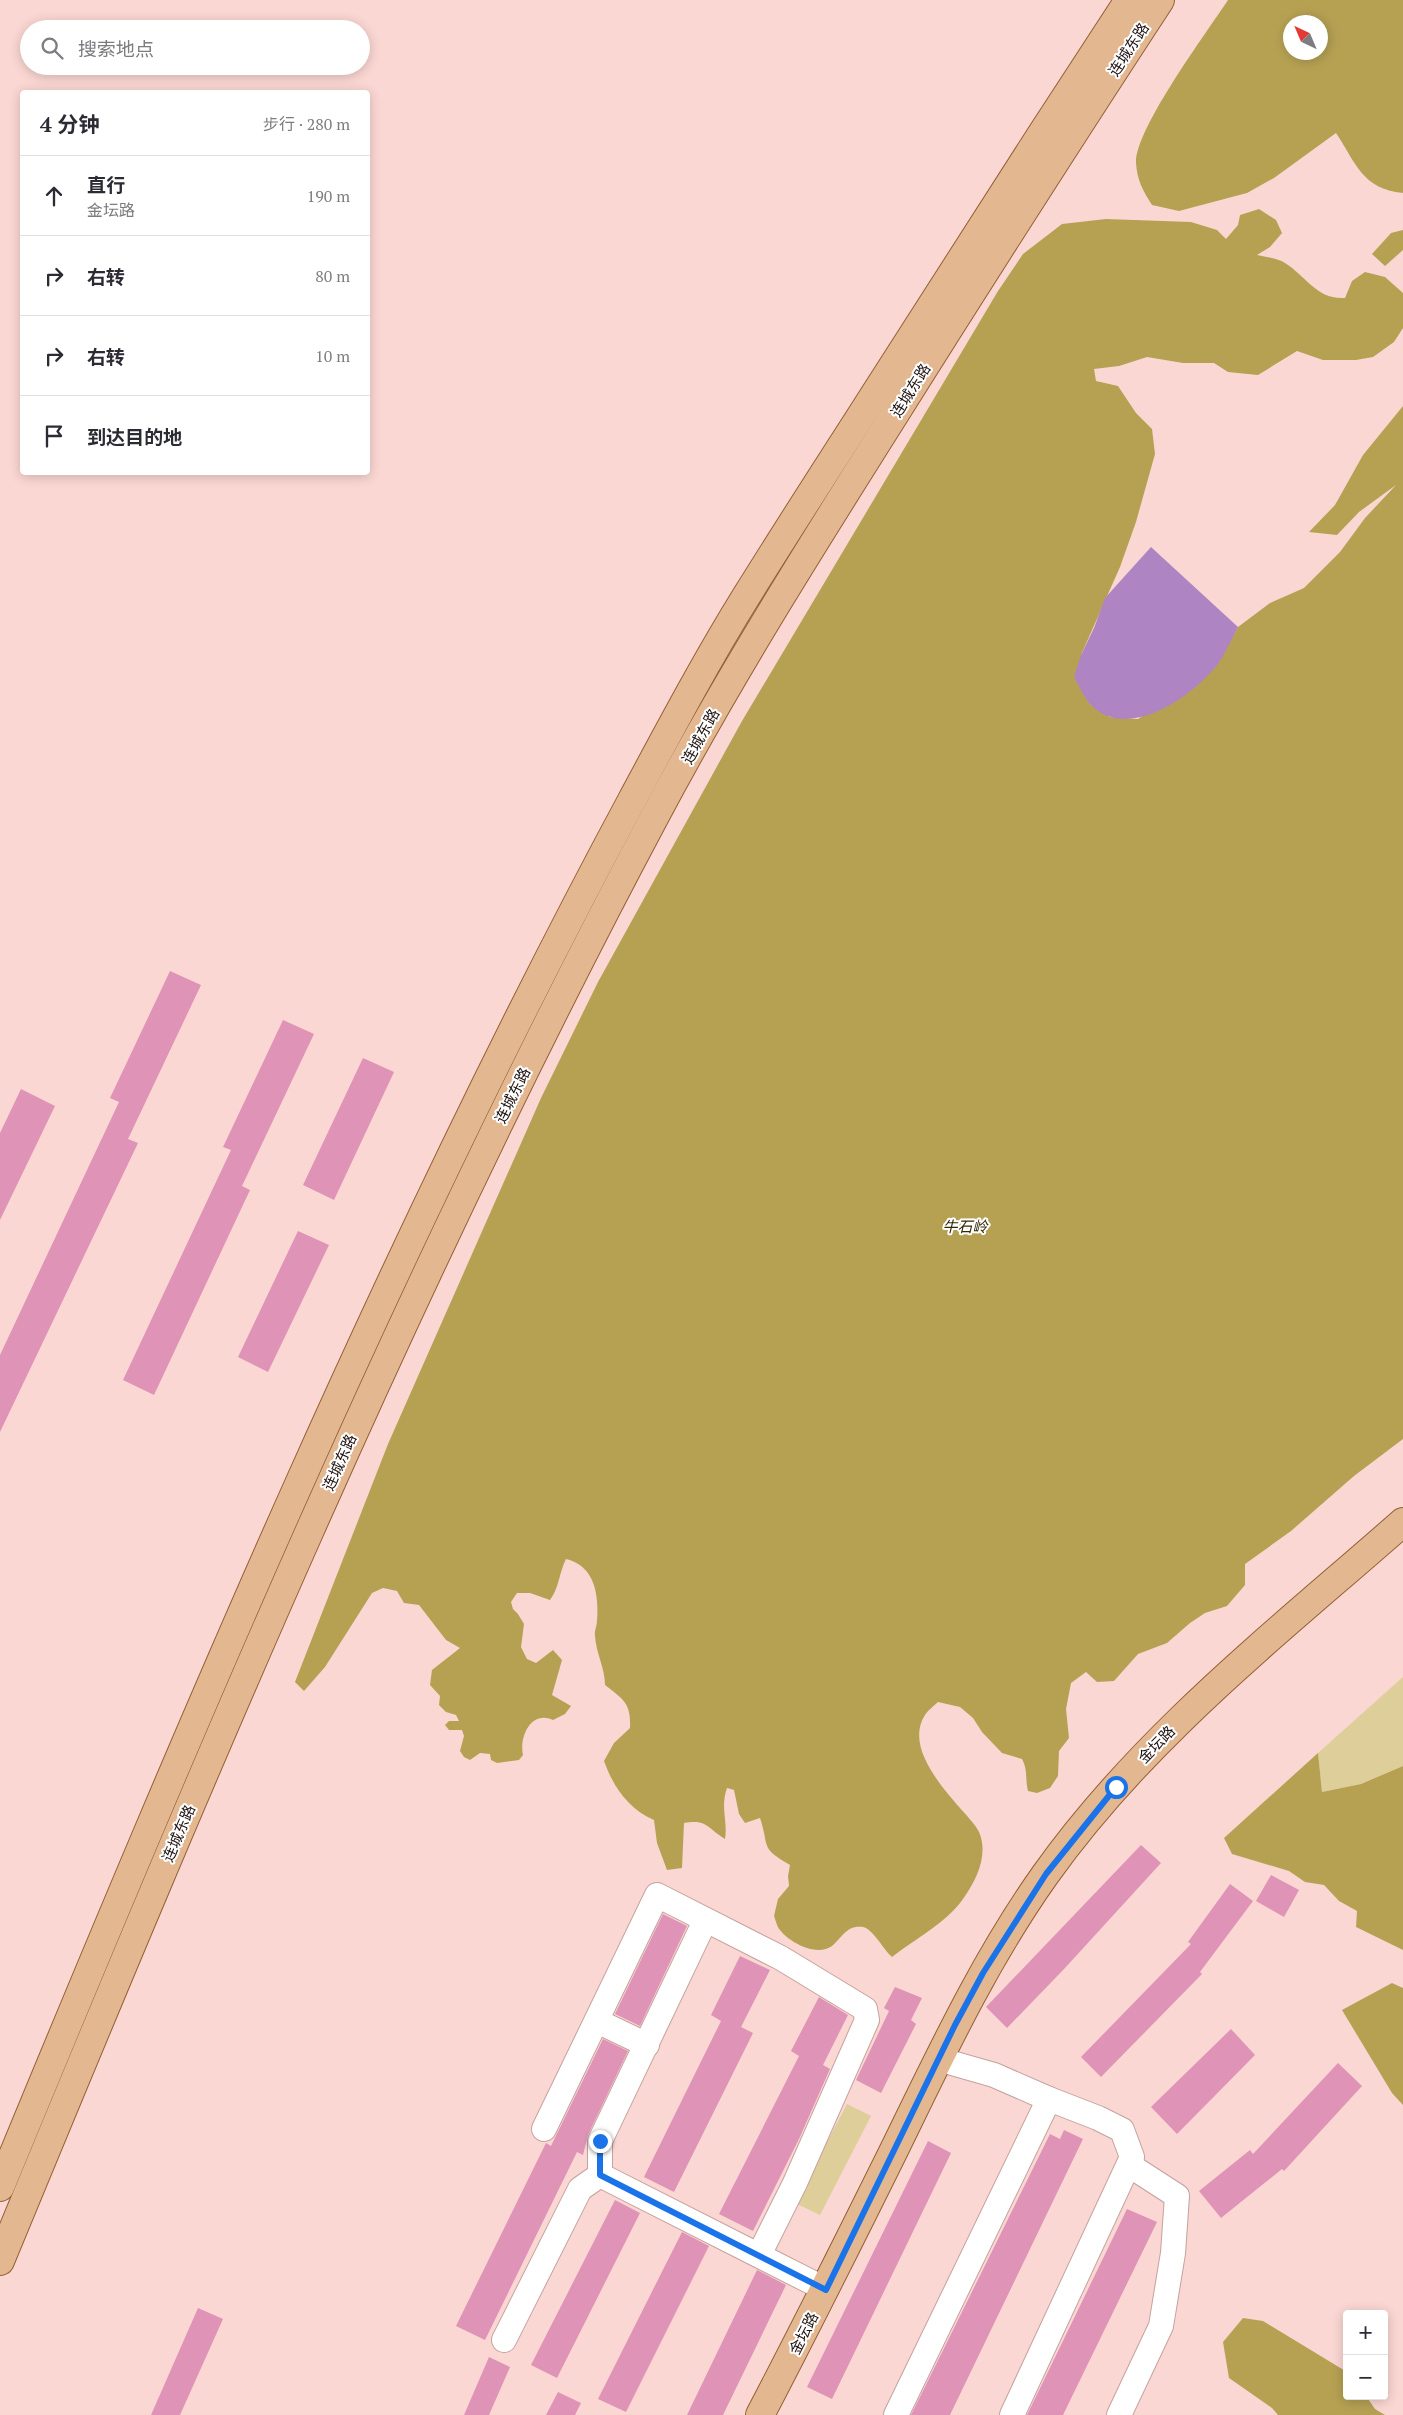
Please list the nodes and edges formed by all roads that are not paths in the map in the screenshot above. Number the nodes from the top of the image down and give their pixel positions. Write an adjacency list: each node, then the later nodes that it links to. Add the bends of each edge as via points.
1 (1129, 0): 12 (main road, 连城东路, via 744,600 633,797 531,994 424,1211 324,1427 164,1793)
2 (1160, 0): 14 (main road, 连城东路, via 768,615 657,812 550,1017 444,1234 278,1600 176,1835)
3 (1403, 1522): 7 (main road, 金坛路, via 1188,1711 1116,1787 1046,1874 1013,1922)
4 (705, 1921): 5 (lane, via 657,1895); 6 (lane); 13 (lane, via 781,1958 865,2009 867,2020 796,2183)
5 (597, 2021): 6 (lane); 9 (lane)
6 (647, 2045): 11 (lane, via 600,2141)
7 (938, 2059): 8 (lane, via 994,2075); 15 (main road, 金坛路)
8 (1049, 2099): 10 (lane, via 1122,2130 1132,2157); 18 (lane)
9 (544, 2129)
10 (1129, 2165): 19 (lane); 20 (lane, via 1177,2196 1173,2253 1161,2326)
11 (600, 2175): 13 (lane); 16 (lane, via 580,2189)
12 (0, 2187)
13 (759, 2255): 15 (lane)
14 (0, 2261)
15 (826, 2290): 17 (main road, 金坛路)
16 (504, 2340)
17 (760, 2415)
18 (896, 2415)
19 (1012, 2415)
20 (1119, 2415)

